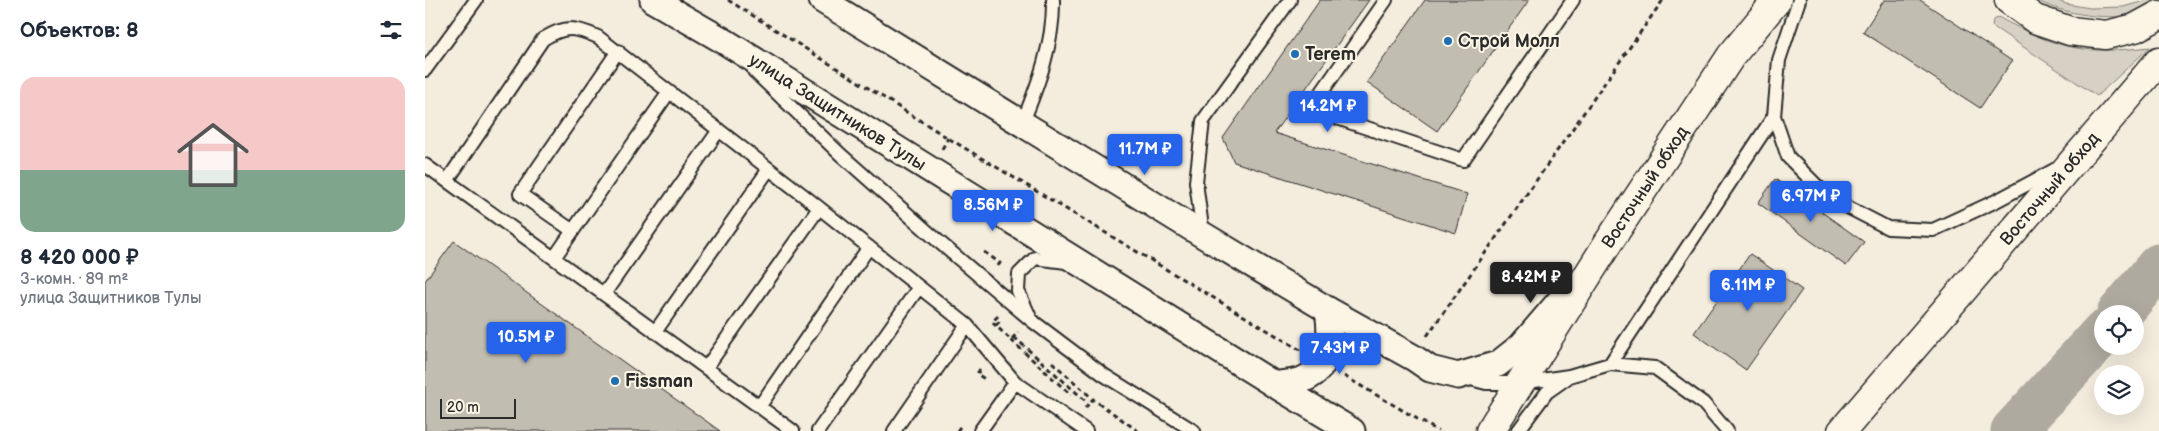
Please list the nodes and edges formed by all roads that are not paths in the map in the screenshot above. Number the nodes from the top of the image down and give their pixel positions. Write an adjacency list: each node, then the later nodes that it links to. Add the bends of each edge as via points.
1 (476, 0): 15 (lane)
2 (653, 0): 12 (street, улица Защитников Тулы)
3 (822, 0): 18 (street)
4 (1053, 0): 18 (lane, via 1053,17 1040,79)
5 (1289, 0): 26 (lane, via 1203,122 1196,182)
6 (1386, 0): 7 (lane, via 1310,109 1463,160)
7 (1573, 0)
8 (1777, 0): 27 (main road, Восточный обход, via 1731,56)
9 (1799, 0): 17 (lane, via 1779,60)
10 (2009, 0): 11 (main road, via 2035,19 2071,32 2106,35 2135,28)
11 (2159, 16)
12 (724, 41): 30 (street, улица Защитников Тулы); 34 (lane, via 840,154)
13 (618, 52): 16 (lane); 23 (lane, via 598,37 578,28 558,30 543,39); 25 (lane, via 520,194)
14 (2159, 61): 20 (main road, Восточный обход)
15 (425, 70)
16 (669, 92): 19 (lane); 25 (lane)
17 (1774, 116): 20 (lane, via 1788,157 1828,197 1888,228 1933,230 1996,201); 37 (lane)
18 (1022, 124): 26 (street)
19 (719, 130): 22 (lane); 32 (lane)
20 (2079, 156): 55 (main road, Восточный обход)
21 (425, 165): 23 (lane)
22 (769, 169): 24 (lane); 36 (lane)
23 (447, 181): 29 (lane)
24 (819, 208): 28 (lane); 38 (lane)
25 (573, 231): 29 (lane)
26 (1203, 235): 33 (street)
27 (1607, 243): 39 (street, via 1522,345 1497,364); 42 (main road, Восточный обход)
28 (869, 247): 31 (lane); 44 (lane)
29 (554, 258): 32 (lane)
30 (1101, 275): 34 (lane, via 1059,260 1035,258 1019,274 1018,291); 43 (street, улица Защитников Тулы)
31 (919, 287): 35 (lane); 46 (lane)
32 (604, 294): 36 (lane)
33 (1329, 310): 39 (street, via 1414,358 1429,370); 43 (street, via 1330,346 1323,364 1303,380)
34 (1031, 320): 50 (lane, via 1104,375)
35 (967, 325): 41 (lane); 47 (lane)
36 (655, 332): 38 (lane)
37 (1610, 364): 40 (lane); 54 (lane, via 1655,368 1703,403)
38 (706, 368): 44 (lane)
39 (1458, 376): 42 (lane, via 1486,383)
40 (1569, 376): 42 (lane); 53 (lane, via 1547,392)
41 (1015, 382): 48 (lane); 49 (lane)
42 (1521, 383): 52 (main road, Восточный обход)
43 (1275, 385): 51 (street, улица Защитников Тулы)
44 (759, 407): 45 (lane)
45 (793, 431)
46 (819, 431)
47 (894, 431)
48 (980, 431)
49 (1086, 431)
50 (1194, 431)
51 (1352, 431)
52 (1490, 431)
53 (1518, 431)
54 (1727, 431)
55 (1842, 431)

